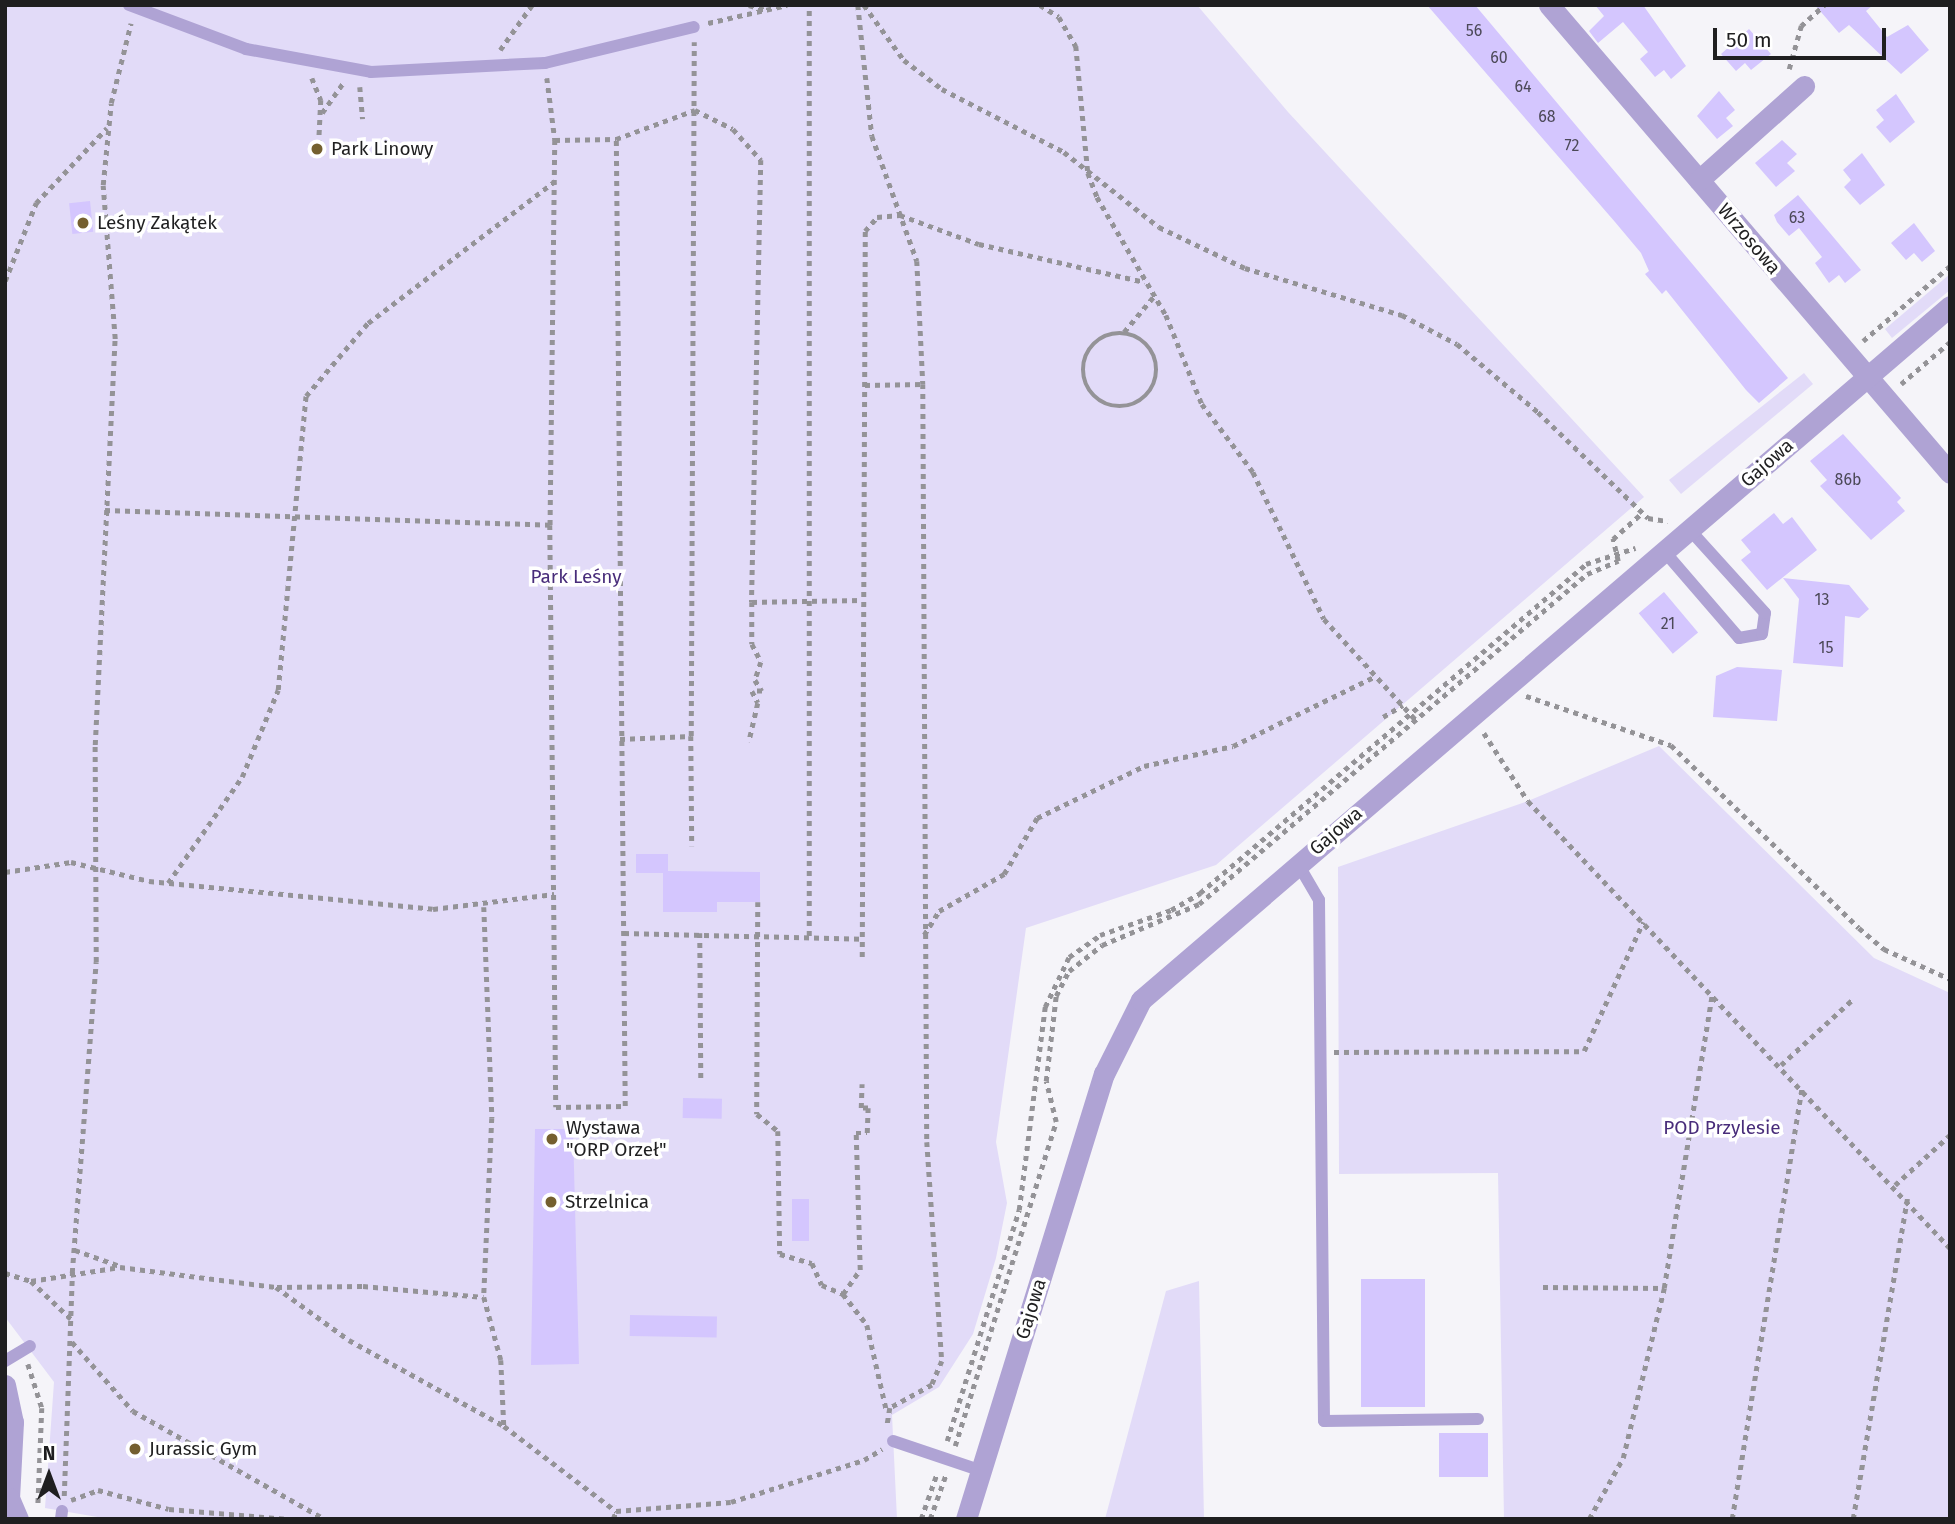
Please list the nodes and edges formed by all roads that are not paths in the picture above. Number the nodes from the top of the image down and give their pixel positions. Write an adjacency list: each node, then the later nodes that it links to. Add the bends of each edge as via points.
1 (1549, 5): 5 (street, Wrzosowa)
2 (132, 7): 3 (lane, via 204,36 299,61 371,72 545,63)
3 (694, 26)
4 (1804, 86): 5 (street)
5 (1699, 180): 7 (street, Wrzosowa)
6 (1950, 306): 7 (street, Gajowa)
7 (1867, 376): 8 (street, Wrzosowa); 9 (street, Gajowa)
8 (1950, 473)
9 (1682, 526): 10 (street, Gajowa); 10 (lane, via 1765,613 1762,634 1738,638)
10 (1664, 551): 11 (street, Gajowa)
11 (1298, 863): 15 (lane, via 1319,900 1324,1421); 17 (street, Gajowa, via 1168,974 1126,1020)
12 (26, 1348): 13 (lane)
13 (5, 1362)
14 (5, 1385): 18 (street, via 13,1422 9,1498)
15 (1478, 1419)
16 (890, 1442): 17 (lane)
17 (982, 1471): 19 (street, Gajowa)
18 (18, 1519)
19 (966, 1519)

